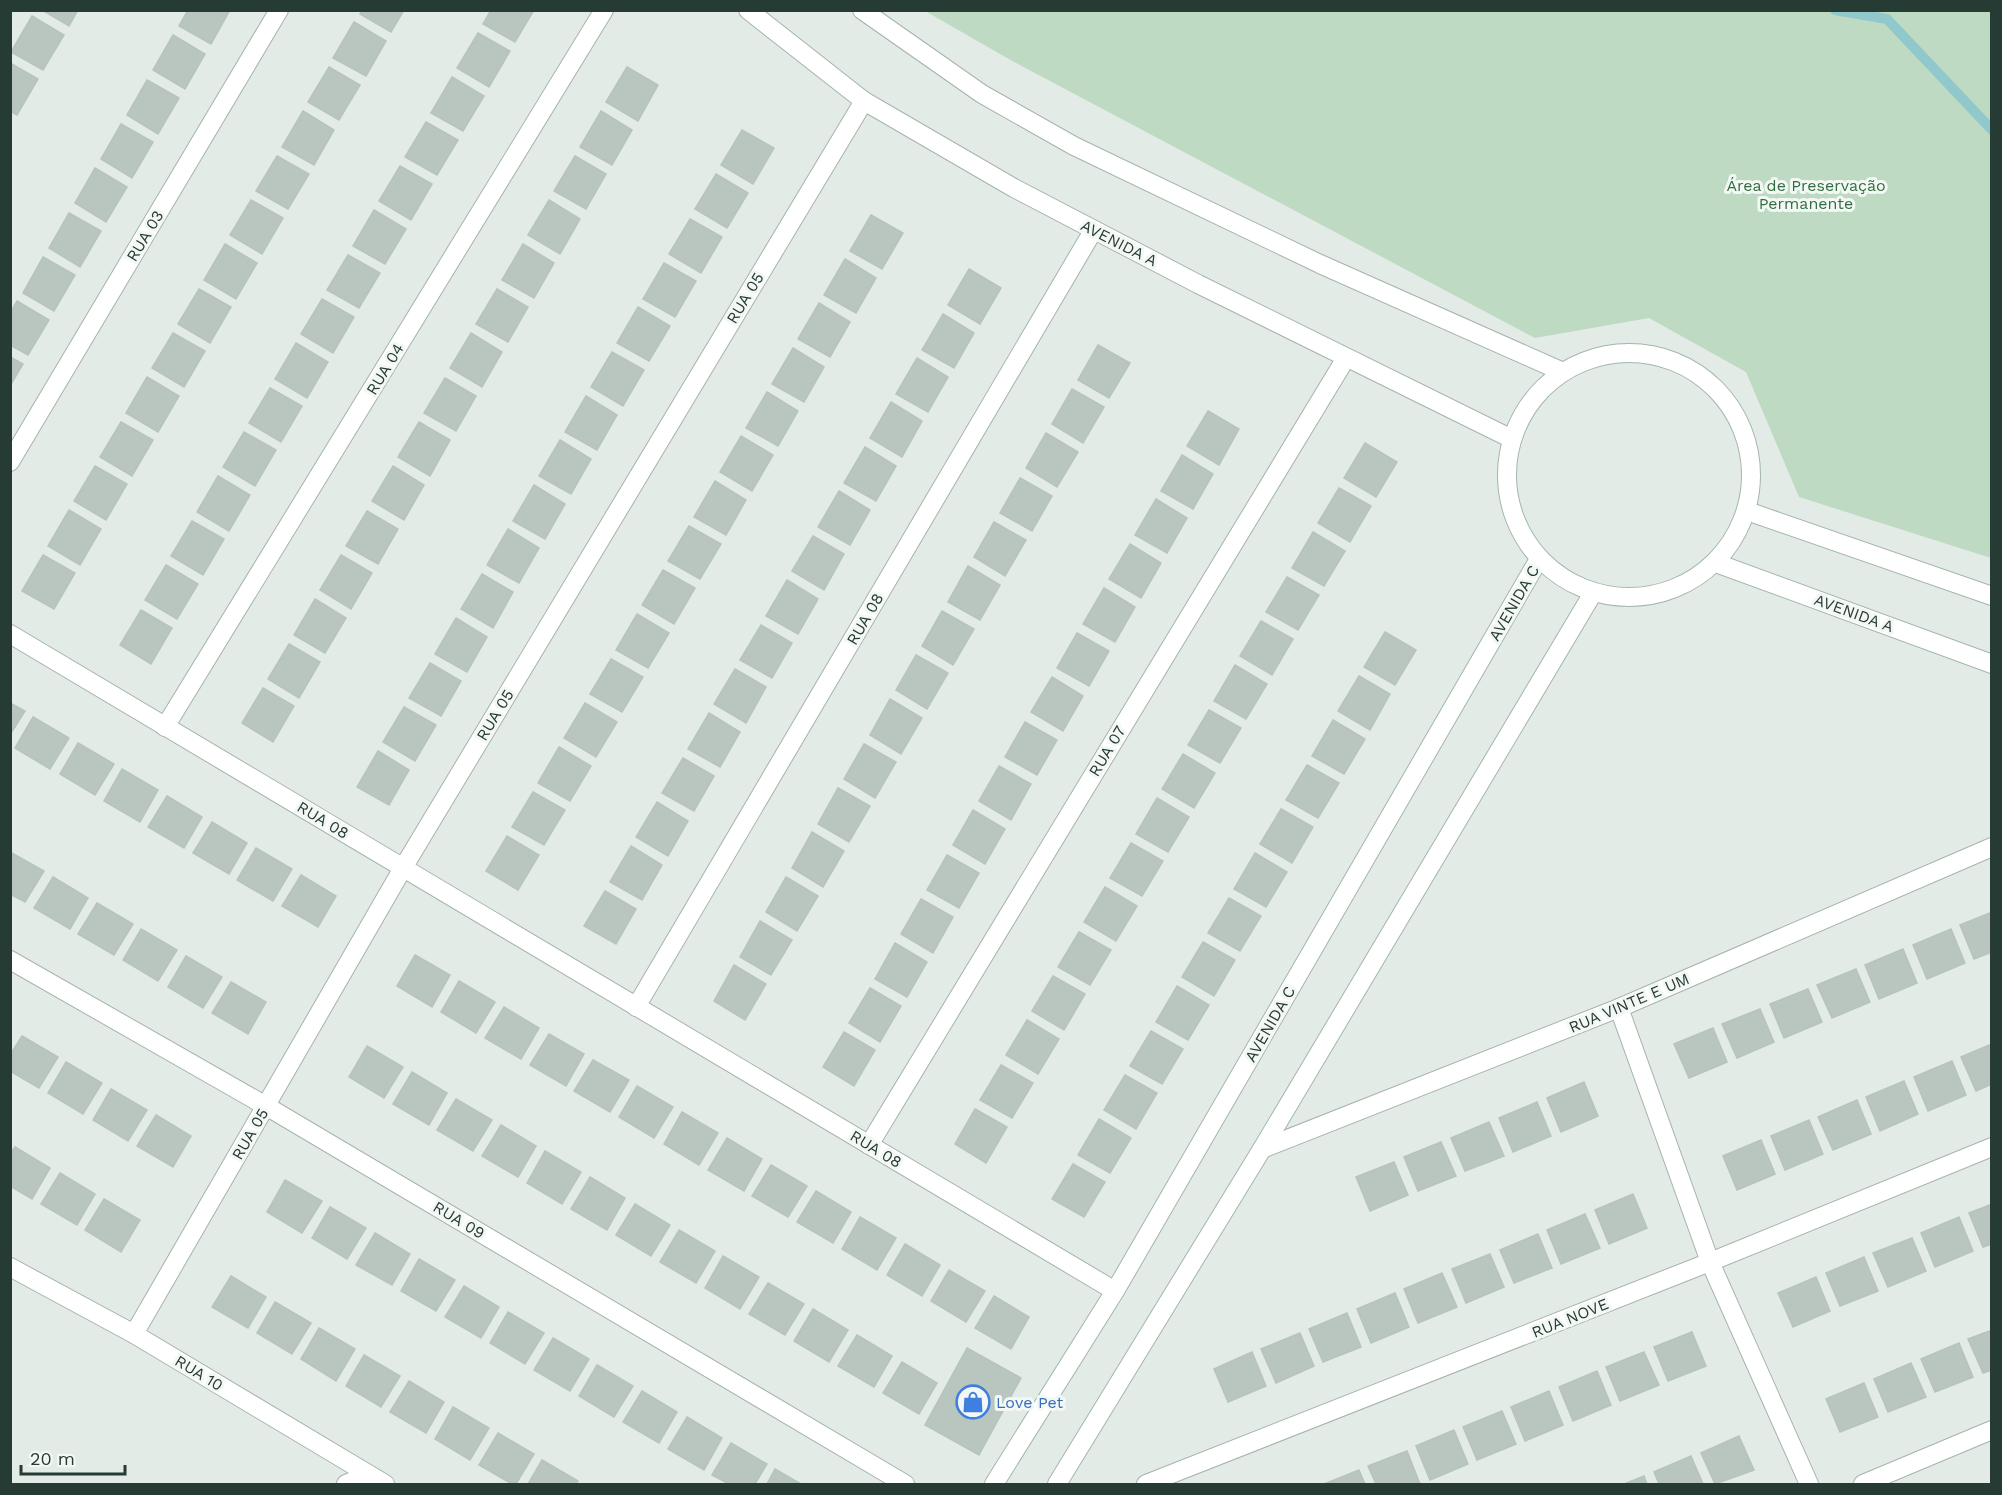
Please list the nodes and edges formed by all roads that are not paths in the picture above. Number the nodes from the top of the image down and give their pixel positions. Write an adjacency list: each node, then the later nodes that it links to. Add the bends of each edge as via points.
1 (279, 10): 10 (street, RUA 03)
2 (604, 10): 18 (street, RUA 04)
3 (748, 10): 5 (street, AVENIDA A)
4 (862, 10): 8 (street, via 982,94 1074,146 1320,264)
5 (864, 101): 6 (street, AVENIDA A); 20 (street, RUA 05)
6 (1093, 231): 7 (street, AVENIDA A); 22 (street, RUA 08)
7 (1346, 358): 9 (street, AVENIDA A); 25 (street, RUA 07)
8 (1563, 372): 9 (street, AVENIDA C, via 1541,389 1524,412); 11 (street, AVENIDA C, via 1601,356 1641,353 1680,364 1713,386 1738,418 1751,456)
9 (1512, 439): 12 (street, AVENIDA C, via 1506,470 1509,502 1521,533)
10 (10, 462)
11 (1748, 511): 13 (street, AVENIDA C, via 1739,532); 15 (street)
12 (1539, 559): 14 (street, AVENIDA C, via 1564,579); 30 (street, AVENIDA C)
13 (1716, 563): 14 (street, AVENIDA C, via 1680,588 1637,598); 17 (street, AVENIDA A)
14 (1593, 593): 27 (street)
15 (1992, 596)
16 (10, 634): 18 (street, RUA 08)
17 (1992, 664)
18 (165, 726): 20 (street, RUA 08)
19 (1992, 847): 23 (street, RUA VINTE E UM)
20 (403, 868): 22 (street, RUA 08); 24 (street, RUA 05)
21 (10, 960): 24 (street, RUA 09)
22 (636, 1007): 25 (street, RUA 08)
23 (1619, 1008): 27 (street, RUA VINTE E UM); 28 (street)
24 (266, 1106): 31 (street, RUA 05); 36 (street, RUA 09)
25 (869, 1145): 30 (street, RUA 08)
26 (1992, 1147): 28 (street, RUA NOVE)
27 (1262, 1149): 38 (street)
28 (1710, 1262): 39 (street, RUA NOVE); 40 (street)
29 (10, 1266): 31 (street, RUA 10)
30 (1115, 1291): 37 (street, AVENIDA C)
31 (134, 1334): 33 (street, RUA 10)
32 (1992, 1430): 41 (street)
33 (367, 1474): 34 (street); 35 (street, RUA 10)
34 (346, 1485)
35 (385, 1485)
36 (905, 1485)
37 (994, 1485)
38 (1057, 1485)
39 (1146, 1485)
40 (1809, 1485)
41 (1863, 1485)

